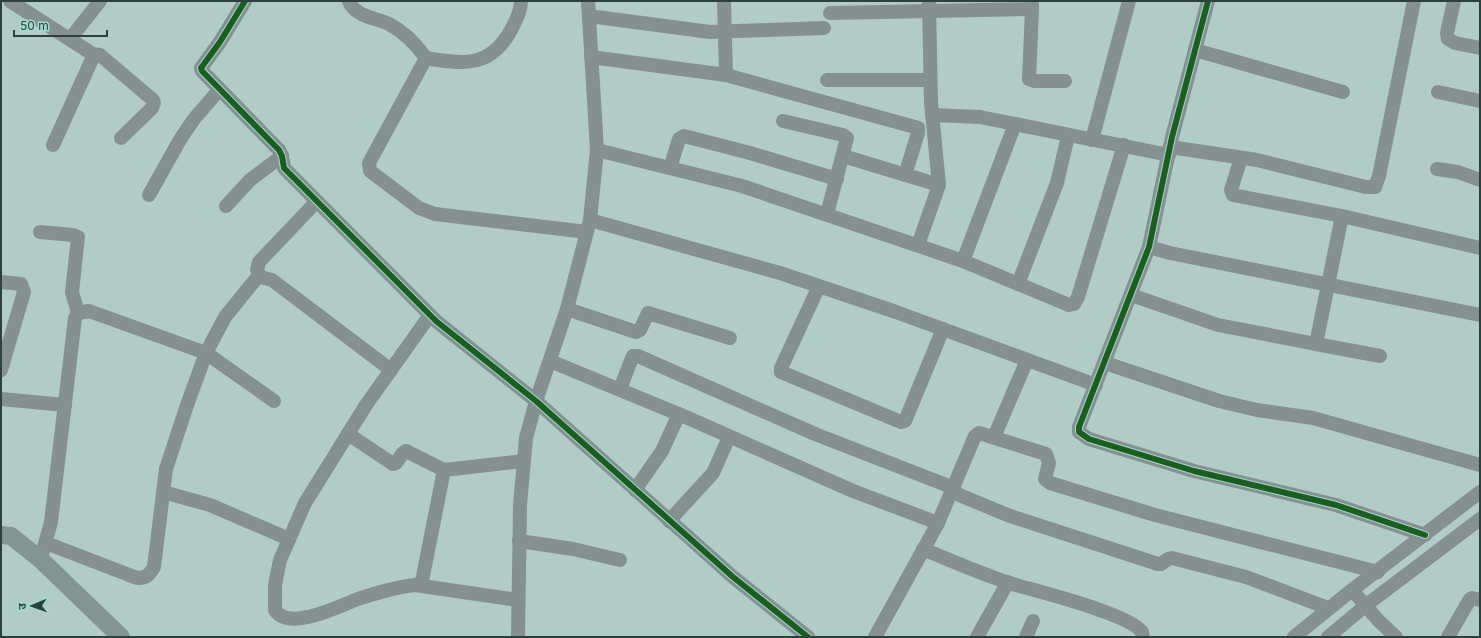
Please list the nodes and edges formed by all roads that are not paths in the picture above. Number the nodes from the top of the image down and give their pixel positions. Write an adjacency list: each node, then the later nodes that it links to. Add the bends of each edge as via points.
1 (10, 1): 18 (street)
2 (100, 1): 18 (street)
3 (244, 1): 28 (street, via 220,42 201,65 202,71)
4 (349, 1): 23 (street, via 358,12 389,24 404,34)
5 (520, 1): 23 (street, via 516,21 495,52 484,58 466,62)
6 (588, 1): 15 (street)
7 (724, 1): 17 (street)
8 (1129, 1): 37 (street)
9 (1208, 1): 20 (street)
10 (1414, 1): 44 (street, via 1375,187)
11 (1454, 1): 19 (street, via 1448,39)
12 (1032, 5): 13 (street); 27 (street, via 1029,79)
13 (929, 6): 14 (street); 26 (street)
14 (830, 13)
15 (589, 16): 17 (street); 22 (street)
16 (824, 28): 17 (street)
17 (725, 33): 24 (street)
18 (70, 39): 21 (street)
19 (1480, 48)
20 (1195, 50): 29 (street); 41 (street)
21 (92, 54): 36 (street, via 100,55 154,103); 38 (street)
22 (591, 57): 24 (street); 40 (street)
23 (426, 58): 56 (street, via 370,163 370,171 419,208 435,214)
24 (726, 75): 47 (street, via 916,126 918,133)
25 (827, 80): 26 (street)
26 (930, 80): 32 (street)
27 (1064, 81)
28 (219, 90): 42 (street); 51 (street, via 181,138)
29 (1343, 92)
30 (1438, 92): 31 (street)
31 (1480, 101)
32 (932, 115): 34 (street, via 980,117); 50 (street)
33 (783, 121): 43 (street, via 846,136)
34 (1015, 124): 35 (street); 61 (street)
35 (1068, 136): 37 (street); 64 (street, via 1057,183 1044,222)
36 (121, 138)
37 (1092, 140): 39 (street)
38 (53, 145)
39 (1124, 145): 41 (street); 64 (street, via 1074,304 1062,303)
40 (596, 150): 45 (street); 56 (street)
41 (1170, 151): 44 (street); 59 (street)
42 (282, 156): 52 (street, via 284,168); 53 (street, via 250,180)
43 (843, 156): 47 (street); 48 (street)
44 (1241, 158): 55 (street, via 1231,190 1233,195)
45 (670, 168): 48 (street, via 679,139 684,136); 54 (street, via 742,186)
46 (1437, 169): 49 (street, via 1458,172)
47 (905, 174): 50 (street)
48 (837, 179): 54 (street)
49 (1480, 180)
50 (939, 185): 58 (street)
51 (149, 195)
52 (317, 200): 62 (street, via 259,262 257,270); 70 (street)
53 (226, 206)
54 (827, 214): 58 (street)
55 (1342, 216): 60 (street); 65 (street)
56 (589, 226): 66 (street); 68 (street)
57 (40, 232): 69 (street, via 78,237 72,292)
58 (918, 245): 61 (street)
59 (1149, 247): 65 (street); 67 (street)
60 (1480, 248)
61 (963, 261): 64 (street)
62 (260, 277): 75 (street, via 226,317); 81 (street, via 272,280)
63 (1, 282): 80 (street, via 21,284 24,292)
64 (1018, 284)
65 (1328, 284): 71 (street); 74 (street)
66 (819, 286): 72 (street); 72 (street, via 781,372 901,422 905,421)
67 (1131, 295): 74 (street, via 1218,325); 79 (street)
68 (567, 309): 73 (street, via 636,332 640,330 646,315 650,313); 78 (street)
69 (78, 313): 75 (street, via 89,311); 87 (street)
70 (430, 315): 81 (street); 86 (street)
71 (1480, 315)
72 (943, 329): 77 (street)
73 (730, 338)
74 (1316, 344): 76 (street)
75 (206, 353): 85 (street); 97 (street, via 166,469)
76 (1380, 356)
77 (1027, 360): 82 (street); 90 (street)
78 (550, 361): 83 (street); 86 (street)
79 (1105, 363): 82 (street); 93 (street, via 1219,401 1313,418)
80 (1, 370)
81 (391, 370): 89 (street)
82 (1096, 385): 102 (street, via 1080,427 1080,432 1089,439 1194,471 1336,505)
83 (620, 390): 88 (street); 96 (street, via 633,356 638,356 816,434)
84 (1, 399): 87 (street)
85 (274, 401)
86 (536, 401): 92 (street); 95 (street)
87 (65, 405): 106 (street, via 51,522)
88 (679, 414): 91 (street); 95 (street, via 662,451)
89 (348, 434): 94 (street, via 392,464 406,451); 104 (street, via 305,504)
90 (994, 436): 96 (street, via 977,433); 110 (street, via 1046,454 1049,464 1044,479 1050,483 1162,517)
91 (729, 437): 100 (street, via 713,473); 101 (street, via 853,491)
92 (522, 461): 94 (street); 105 (street)
93 (1480, 465)
94 (444, 470): 112 (street)
95 (635, 490): 100 (street)
96 (953, 490): 101 (street); 116 (street, via 1010,516 1158,564 1172,558 1246,577)
97 (163, 492): 104 (street, via 210,505); 106 (street, via 154,567 150,575 144,578 137,578)
98 (1480, 492): 102 (street)
99 (1480, 519): 117 (street)
100 (670, 521): 122 (street, via 733,577)
101 (938, 523): 107 (street)
102 (1425, 535): 110 (street)
103 (2, 536): 108 (main road, via 11,536); 119 (main road, via 4,545 34,567)
104 (289, 539): 112 (street, via 280,560 275,585 275,610 282,617 300,618 316,615 359,599 406,586)
105 (519, 541): 109 (street, via 573,549); 114 (street)
106 (46, 543): 108 (street)
107 (924, 550): 111 (street); 123 (street)
108 (40, 559): 120 (main road)
109 (620, 560)
110 (1378, 572): 113 (street)
111 (1008, 582): 124 (street); 126 (street, via 1094,608 1135,625)
112 (422, 586): 114 (street)
113 (1352, 590): 116 (street); 117 (street)
114 (518, 600): 121 (street)
115 (1480, 600): 130 (street, via 1470,600)
116 (1328, 608): 127 (street)
117 (1372, 614): 128 (street); 129 (street)
118 (1033, 621): 125 (street)
119 (106, 637)
120 (121, 637)
121 (518, 637)
122 (808, 637)
123 (875, 637)
124 (977, 637)
125 (1026, 637)
126 (1143, 637)
127 (1294, 637)
128 (1328, 637)
129 (1396, 637)
130 (1448, 637)

